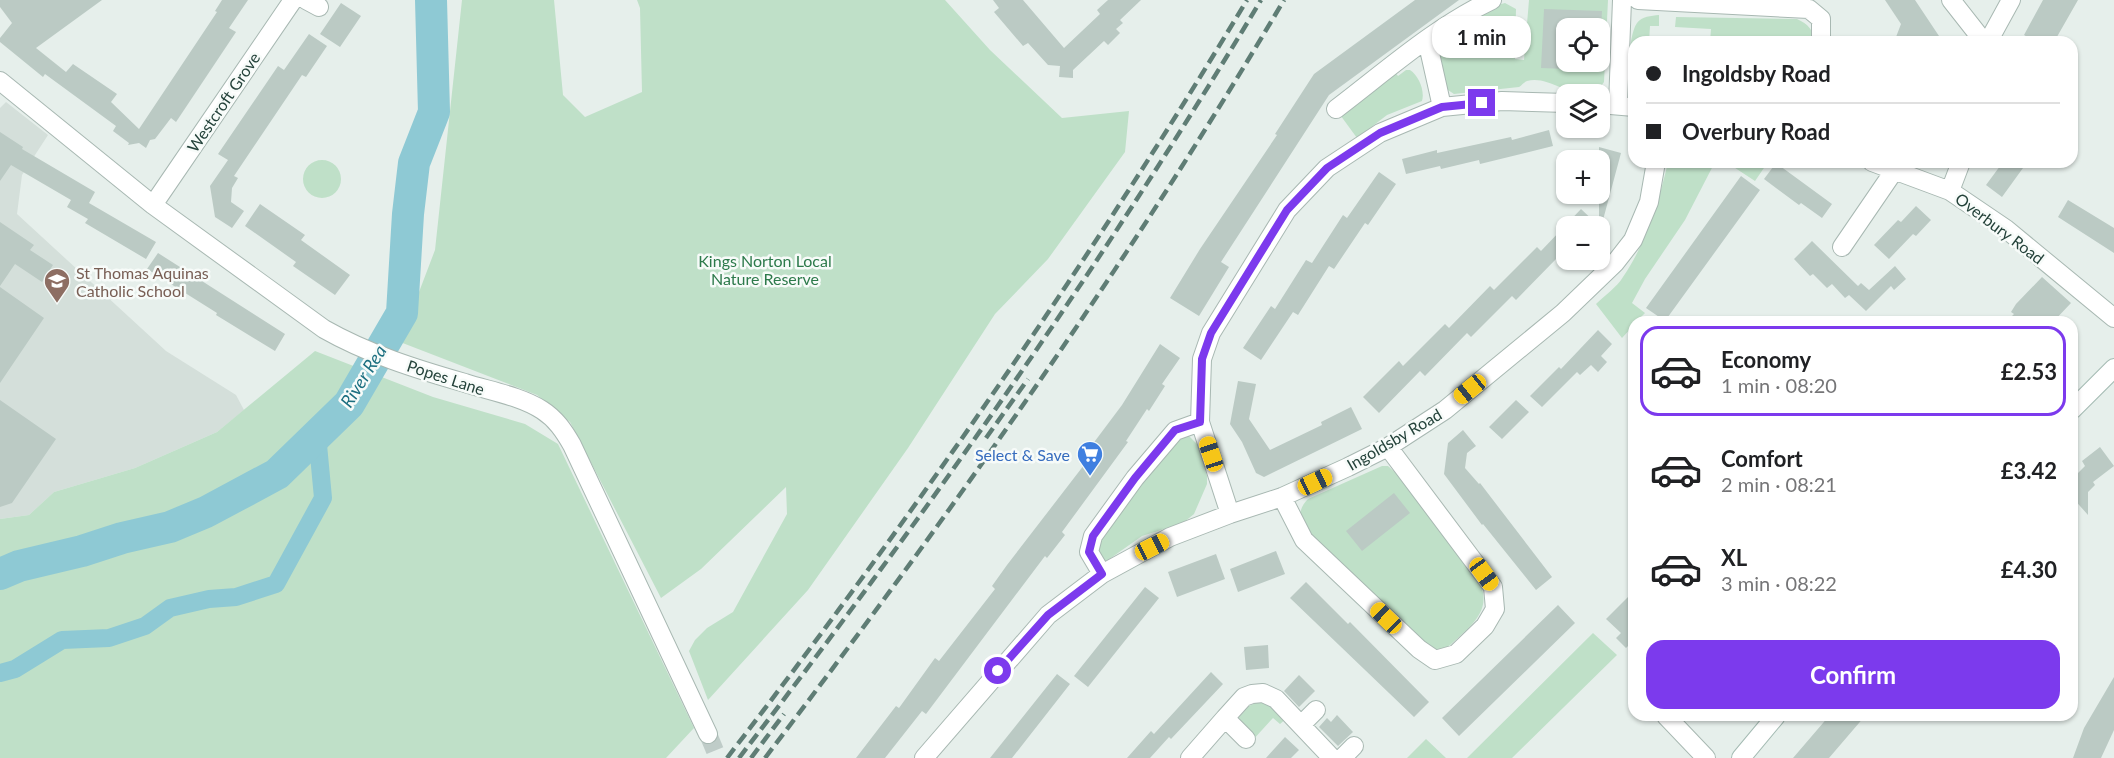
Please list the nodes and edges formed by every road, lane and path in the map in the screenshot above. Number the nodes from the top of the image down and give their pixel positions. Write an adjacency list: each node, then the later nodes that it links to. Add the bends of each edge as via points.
1 (292, 0): 22 (street, Westcroft Grove)
2 (1492, 0): 10 (street)
3 (1622, 0): 14 (street)
4 (1638, 0): 7 (street, via 1809,9 1821,19)
5 (1951, 0): 8 (street)
6 (2012, 0): 9 (street)
7 (1821, 36)
8 (1981, 36)
9 (1990, 36)
10 (1427, 40): 15 (street); 16 (street)
11 (0, 81): 22 (street, Popes Lane)
12 (1556, 103): 15 (street, via 1502,101)
13 (1610, 105): 14 (street)
14 (1625, 106)
15 (1442, 107): 27 (street, via 1380,133 1327,168 1287,210 1211,333 1202,359)
16 (1336, 109)
17 (1655, 168): 28 (street, Ingoldsby Road, via 1649,202 1633,240 1615,263 1563,313 1453,404)
18 (1887, 168): 20 (street, Overbury Road)
19 (1959, 168): 21 (street)
20 (1894, 171): 21 (street, Overbury Road); 23 (street)
21 (1950, 191): 24 (street, Overbury Road, via 2006,229)
22 (153, 204): 37 (street, Popes Lane, via 280,299 337,336 360,348 533,405 548,414 572,445)
23 (1842, 246)
24 (2114, 318)
25 (2114, 368): 26 (street)
26 (2078, 404)
27 (1200, 422): 30 (street); 31 (street, via 1175,430 1093,536 1089,552)
28 (1388, 447): 29 (street, Ingoldsby Road); 29 (street, via 1493,587 1495,609 1485,626 1456,654 1435,660 1419,649 1304,540)
29 (1282, 498): 30 (street, Ingoldsby Road)
30 (1230, 514): 31 (street, Ingoldsby Road, via 1170,537)
31 (1102, 574): 39 (street, Ingoldsby Road, via 1048,615)
32 (1316, 710): 36 (street)
33 (1225, 718): 36 (street, via 1244,697 1263,693 1276,699); 38 (street); 40 (street)
34 (1671, 721): 42 (street)
35 (1772, 721): 43 (street)
36 (1301, 725): 41 (street)
37 (708, 734)
38 (1246, 739)
39 (924, 758)
40 (1190, 758)
41 (1332, 758)
42 (1706, 758)
43 (1741, 758)

